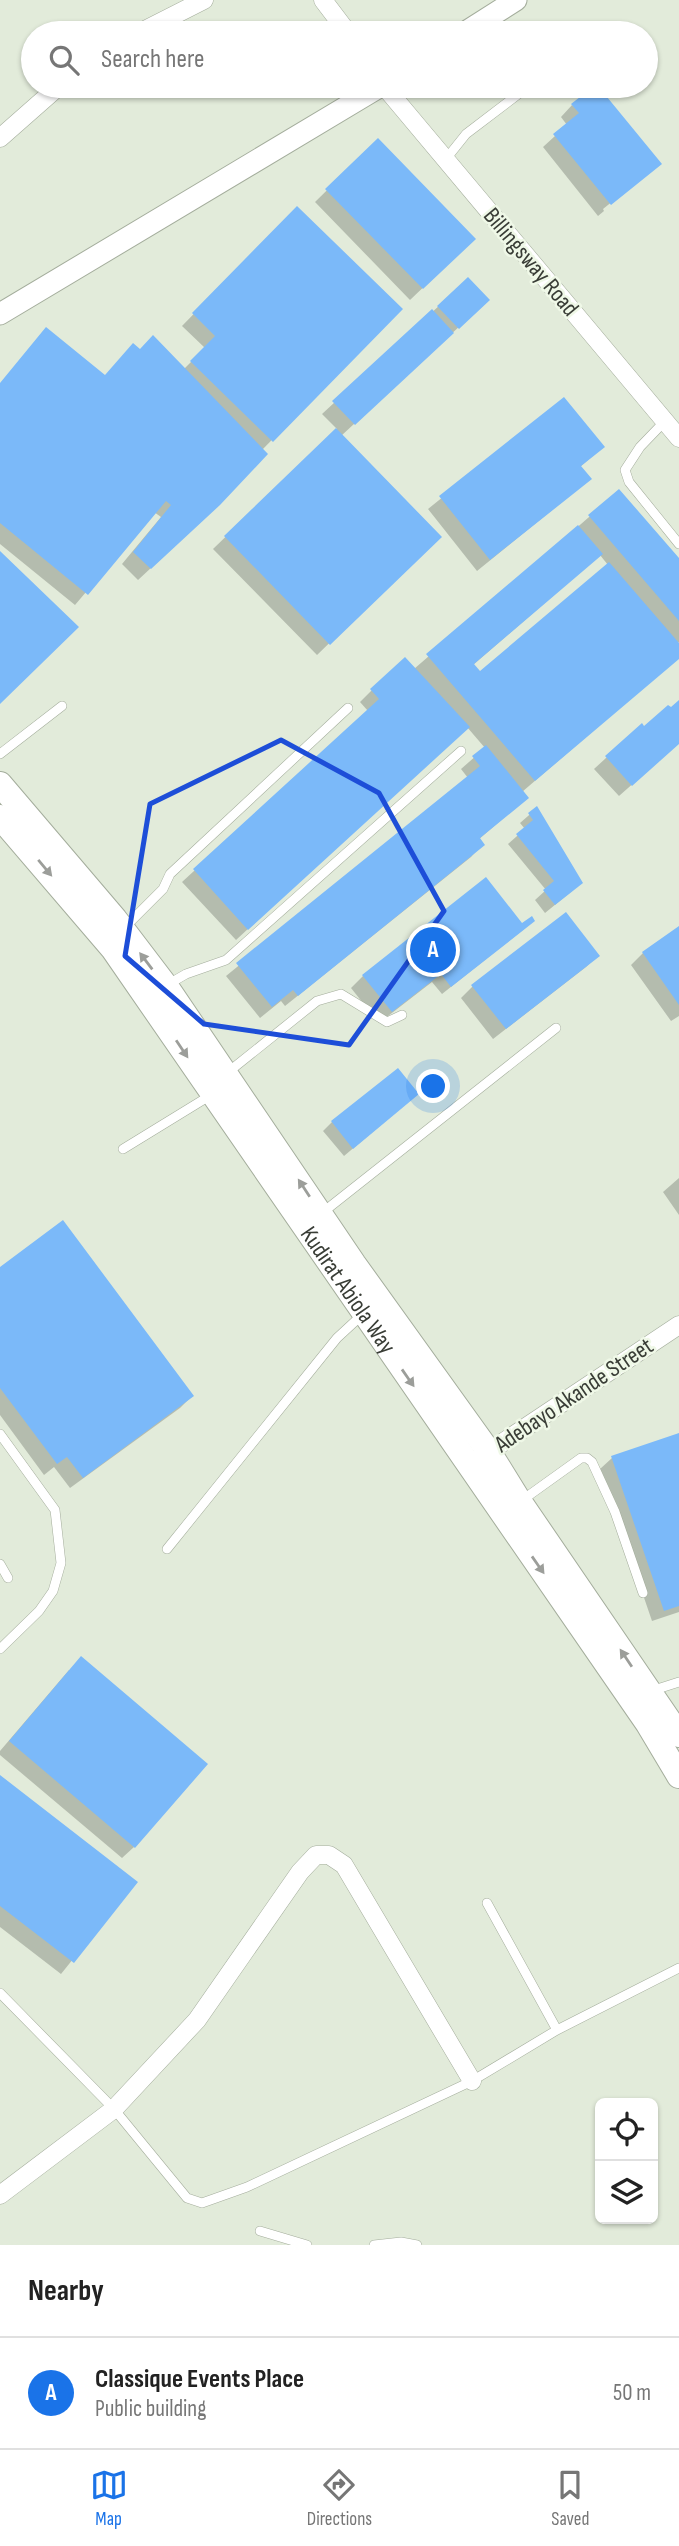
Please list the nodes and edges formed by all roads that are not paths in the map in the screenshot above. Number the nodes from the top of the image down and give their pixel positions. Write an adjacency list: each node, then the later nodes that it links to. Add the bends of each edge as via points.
1 (204, 0): 4 (street)
2 (323, 0): 5 (street)
3 (516, 0): 6 (street)
4 (163, 21)
5 (339, 21)
6 (483, 21)
7 (45, 98): 11 (street)
8 (362, 98): 13 (street)
9 (393, 98): 12 (street, Billingsway Road)
10 (514, 98): 12 (lane, via 467,134)
11 (0, 138)
12 (446, 159): 14 (street, Billingsway Road)
13 (0, 314)
14 (665, 421): 15 (street, Billingsway Road); 16 (lane, via 625,470)
15 (679, 438)
16 (679, 544)
17 (62, 706): 20 (lane)
18 (348, 708): 23 (lane, via 170,874 163,889)
19 (461, 751): 24 (lane, via 226,960)
20 (0, 754)
21 (0, 784): 23 (main road, Kudirat Abiola Way)
22 (0, 817): 28 (main road, Kudirat Abiola Way, one-way to 28, via 113,949)
23 (122, 929): 24 (main road, Kudirat Abiola Way, one-way to 23)
24 (166, 986): 27 (main road, Kudirat Abiola Way)
25 (402, 1015): 27 (lane, via 387,1022 341,994 317,1001)
26 (556, 1028): 30 (lane)
27 (227, 1073): 30 (main road, Kudirat Abiola Way, one-way to 27)
28 (213, 1094): 29 (lane); 31 (main road, Kudirat Abiola Way)
29 (123, 1149)
30 (321, 1214): 34 (main road, Kudirat Abiola Way)
31 (363, 1314): 34 (main road, Kudirat Abiola Way, one-way to 34); 36 (lane, via 337,1338)
32 (679, 1325): 34 (street, Adebayo Akande Street)
33 (0, 1434): 40 (lane, via 55,1510 61,1563 53,1591 39,1611)
34 (479, 1459): 35 (main road, Kudirat Abiola Way); 44 (main road, Kudirat Abiola Way, one-way to 44)
35 (520, 1502): 39 (lane, via 587,1458 615,1512); 42 (main road, Kudirat Abiola Way, one-way to 35)
36 (167, 1549)
37 (0, 1564): 38 (lane)
38 (8, 1578)
39 (643, 1593)
40 (0, 1648)
41 (679, 1682): 42 (lane)
42 (649, 1691): 43 (main road, Kudirat Abiola Way)
43 (679, 1735)
44 (679, 1776)
45 (487, 1903): 48 (lane)
46 (679, 1968): 48 (lane)
47 (0, 1993): 50 (lane)
48 (557, 2030): 49 (lane)
49 (472, 2081): 50 (lane, via 202,2203 187,2198); 50 (street, via 344,1865 330,1855 316,1855 197,2020)
50 (114, 2109): 51 (street)
51 (0, 2194)
52 (260, 2231): 53 (lane)
53 (307, 2245)
54 (374, 2245): 55 (lane)
55 (417, 2245)

